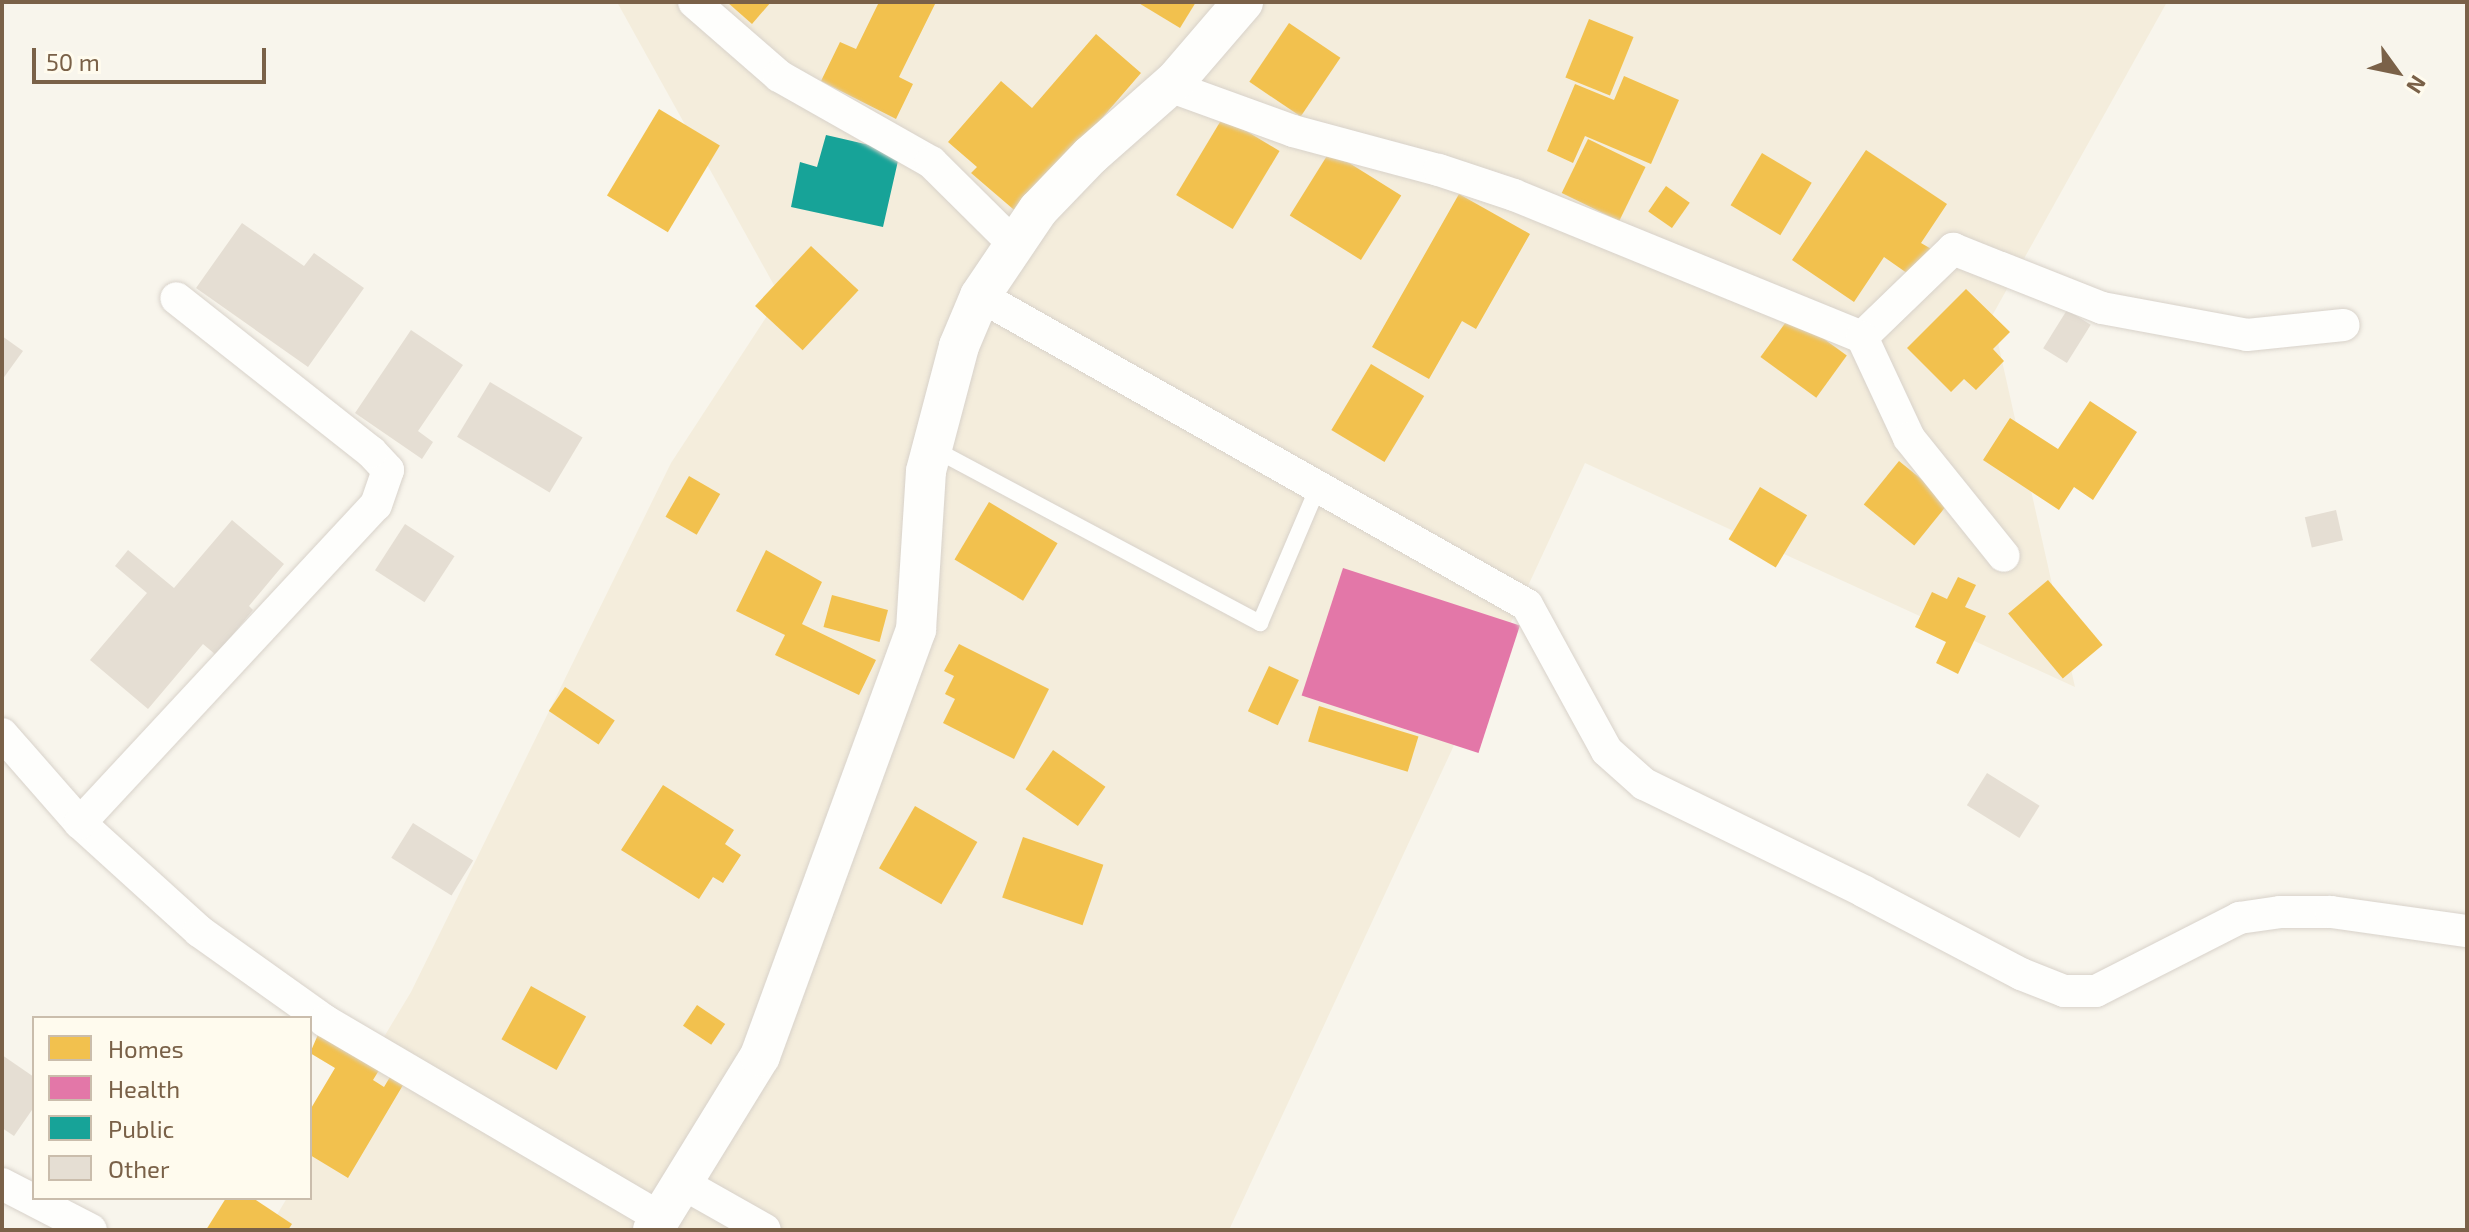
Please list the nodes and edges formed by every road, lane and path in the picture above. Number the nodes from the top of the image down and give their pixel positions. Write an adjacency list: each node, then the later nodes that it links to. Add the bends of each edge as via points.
1 (694, 2): 4 (street, via 779,76 931,162)
2 (1243, 2): 3 (street)
3 (1169, 86): 4 (street, via 1091,155 1038,210); 8 (street, via 1293,131 1514,195)
4 (1014, 244): 5 (street)
5 (980, 296): 9 (street, via 959,346); 10 (street)
6 (176, 298): 13 (street, via 388,470 376,505)
7 (2343, 325): 8 (street, via 2247,335 2102,308 1953,249)
8 (1862, 337): 11 (street, via 1909,438)
9 (932, 449): 10 (lane, via 1260,623); 15 (street, via 926,471 916,630 760,1056)
10 (1318, 487): 14 (street, via 1527,605 1607,751 1644,784 2064,991 2096,991 2239,918 2331,912)
11 (2004, 556)
12 (2, 734): 13 (street)
13 (80, 823): 19 (street, via 199,931 325,1021)
14 (2467, 931)
15 (682, 1183): 19 (street); 21 (street)
16 (2, 1184): 17 (street)
17 (32, 1200)
18 (33, 1200): 20 (street)
19 (657, 1224)
20 (91, 1230)
21 (765, 1230)

